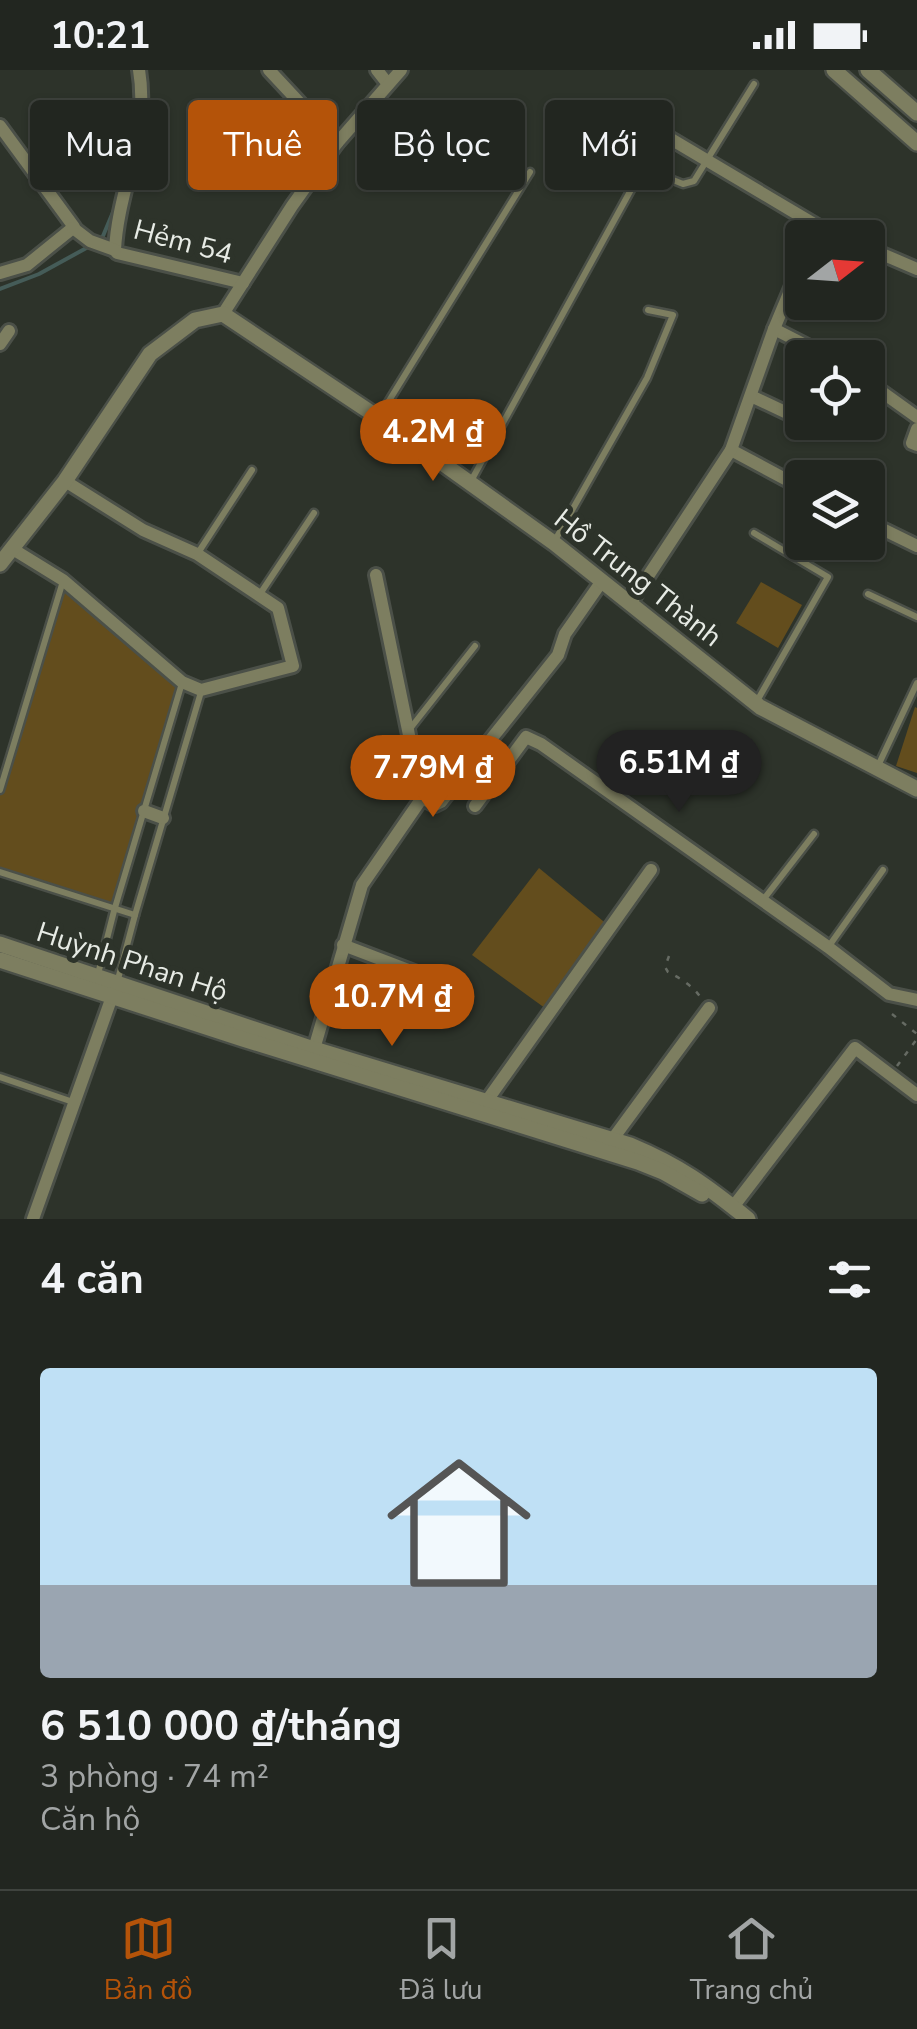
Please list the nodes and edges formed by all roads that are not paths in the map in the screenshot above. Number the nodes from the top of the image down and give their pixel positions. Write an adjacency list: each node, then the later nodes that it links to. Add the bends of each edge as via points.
1 (139, 70): 20 (street, Hẻm 54, via 143,106)
2 (269, 70): 9 (street)
3 (377, 70): 7 (street)
4 (401, 70): 7 (street, Hẻm 54)
5 (834, 70): 14 (street)
6 (868, 70): 10 (street)
7 (388, 84): 13 (street, Hẻm 54)
8 (754, 84): 15 (lane)
9 (297, 100)
10 (917, 113)
11 (0, 126): 19 (street)
12 (673, 140): 15 (street)
13 (337, 143)
14 (917, 143)
15 (709, 160): 18 (street); 43 (lane, via 683,184 643,170)
16 (530, 172): 36 (lane)
17 (303, 190): 24 (street, Hẻm 54)
18 (799, 220)
19 (73, 228): 20 (street); 23 (street, via 27,265)
20 (115, 250): 24 (street, Hẻm 54)
21 (885, 255): 22 (street)
22 (917, 269)
23 (0, 273)
24 (243, 283): 27 (street, Hẻm 54)
25 (785, 303): 28 (street)
26 (648, 310): 47 (lane, via 673,315 648,378)
27 (223, 314): 36 (street, Hồ Trung Thành); 42 (street, via 195,320 150,354)
28 (774, 329): 30 (street); 33 (street)
29 (9, 331): 31 (street)
30 (796, 340)
31 (0, 344)
32 (885, 394): 35 (street)
33 (751, 396): 34 (street); 39 (street)
34 (785, 412)
35 (917, 417)
36 (379, 418): 43 (street, Hồ Trung Thành)
37 (917, 429): 38 (street)
38 (917, 445)
39 (732, 450): 41 (street); 57 (street)
40 (252, 470): 50 (lane)
41 (785, 479)
42 (65, 481): 49 (street); 50 (street, via 143,530)
43 (470, 482): 47 (street, Hồ Trung Thành)
44 (314, 513): 56 (lane)
45 (885, 530): 48 (street)
46 (754, 533): 63 (lane, via 828,577)
47 (554, 543): 54 (street, Hồ Trung Thành)
48 (917, 546)
49 (11, 548): 51 (street); 53 (street)
50 (197, 554): 56 (street)
51 (0, 564)
52 (376, 574): 64 (street)
53 (63, 580): 60 (street); 67 (lane)
54 (602, 580): 57 (street, Hồ Trung Thành); 68 (street, via 558,655 441,802)
55 (868, 594): 58 (lane)
56 (259, 596): 62 (street, via 278,608 293,666)
57 (631, 602): 63 (street, Hồ Trung Thành)
58 (917, 617)
59 (475, 646): 64 (lane)
60 (182, 682): 62 (street); 70 (lane)
61 (917, 683): 65 (lane)
62 (202, 690): 71 (lane)
63 (756, 703): 65 (street, Hồ Trung Thành)
64 (408, 732): 68 (street)
65 (877, 768): 66 (street, Hồ Trung Thành)
66 (917, 789)
67 (0, 790)
68 (422, 798): 80 (street, via 362,885)
69 (475, 806): 76 (street, via 526,738)
70 (144, 811): 71 (street); 77 (lane)
71 (163, 818): 78 (lane)
72 (814, 834): 76 (lane)
73 (652, 870): 92 (street)
74 (883, 870): 81 (lane)
75 (0, 872): 77 (lane)
76 (762, 900): 81 (street)
77 (114, 910): 78 (lane); 83 (lane)
78 (135, 915): 85 (lane)
79 (0, 944): 83 (street, Huỳnh Phan Hộ)
80 (343, 945): 84 (street); 88 (street)
81 (828, 947): 86 (street, via 889,994)
82 (0, 960): 85 (street, Huỳnh Phan Hộ)
83 (97, 978): 85 (street, Huỳnh Phan Hộ)
84 (448, 985)
85 (114, 990): 88 (street, Huỳnh Phan Hộ); 91 (street); 92 (street, Huỳnh Phan Hộ)
86 (917, 1000)
87 (709, 1008): 93 (street)
88 (314, 1049): 92 (street, Huỳnh Phan Hộ)
89 (0, 1077): 91 (lane)
90 (917, 1095): 94 (street, via 855,1048)
91 (73, 1102): 95 (street)
92 (484, 1108): 93 (street, Huỳnh Phan Hộ); 94 (street, Huỳnh Phan Hộ, via 664,1172)
93 (612, 1140): 94 (street, Huỳnh Phan Hộ, via 679,1167 706,1184)
94 (730, 1213): 96 (street, Huỳnh Phan Hộ)
95 (33, 1219)
96 (748, 1219)

